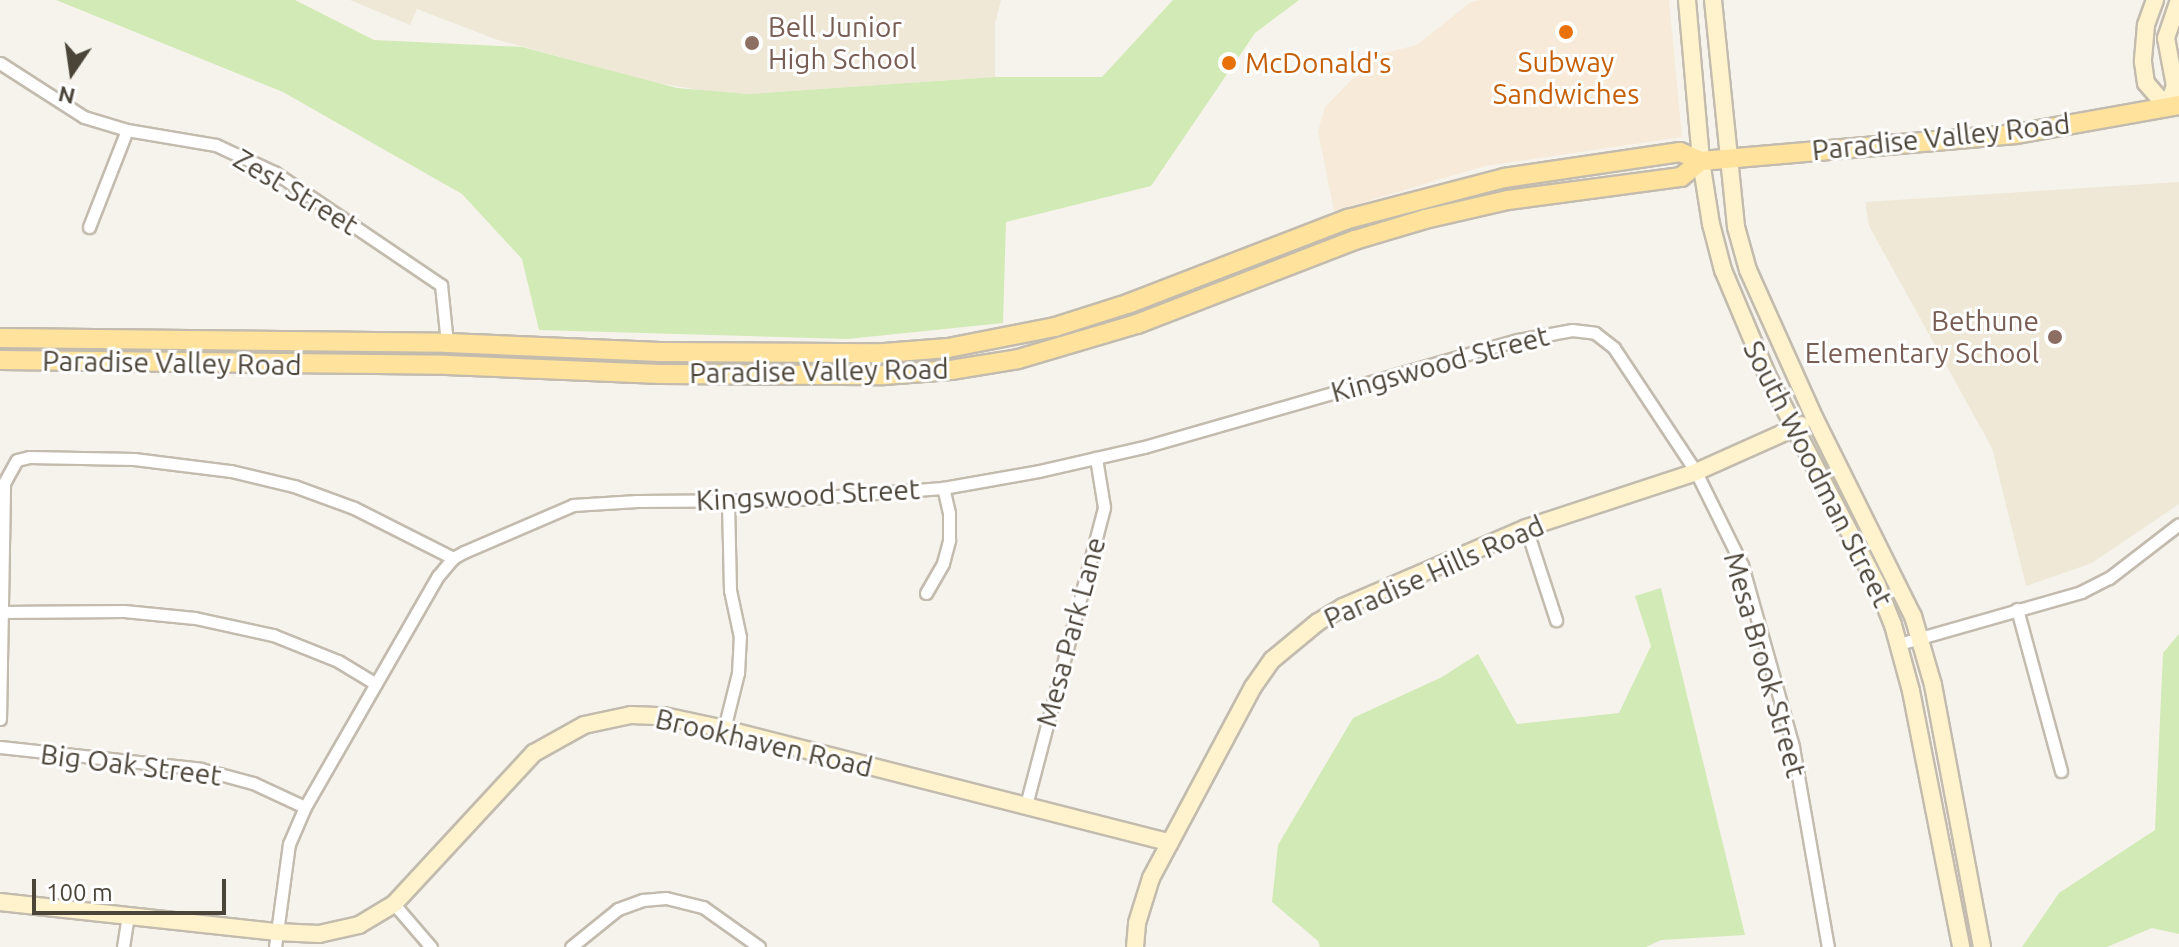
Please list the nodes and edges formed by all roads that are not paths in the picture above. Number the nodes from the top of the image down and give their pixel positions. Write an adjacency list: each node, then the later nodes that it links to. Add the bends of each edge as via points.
1 (1687, 0): 9 (street, South Woodman Street)
2 (1713, 0): 8 (street, South Woodman Street)
3 (2155, 0): 6 (street, via 2146,25 2146,83)
4 (2179, 0): 6 (street, via 2166,38 2175,86)
5 (0, 63): 7 (street, Zest Street, via 84,117)
6 (2173, 106): 8 (main road, Paradise Valley Road, via 2016,134)
7 (127, 130): 10 (street); 13 (street, Zest Street, via 216,145 274,172 441,285)
8 (1728, 159): 9 (main road, Paradise Valley Road); 15 (street, South Woodman Street, via 1736,227 1748,270)
9 (1701, 161): 13 (main road, Paradise Valley Road, via 1680,152 1504,178 1419,198 1348,219 1115,308 1013,338 948,348 884,353 660,352); 14 (main road, Paradise Valley Road, via 1681,177 1508,200 1425,219 1355,240 1137,324 1018,359 951,370 884,375 660,374 447,365); 16 (street, South Woodman Street, via 1723,270)
10 (89, 227)
11 (1588, 330): 17 (street, Kingswood Street, via 1518,340); 18 (street, Mesa Brook Street, via 1614,348)
12 (0, 338): 13 (main road, Paradise Valley Road)
13 (447, 343)
14 (0, 360)
15 (1815, 419): 16 (street, Paradise Hills Road); 28 (street, South Woodman Street, via 1897,580)
16 (1793, 429): 18 (street, Paradise Hills Road); 29 (street, South Woodman Street, via 1877,585)
17 (1096, 458): 19 (street, Kingswood Street); 35 (street, Mesa Park Lane, via 1104,507)
18 (1696, 472): 22 (street, Paradise Hills Road); 47 (street, Mesa Brook Street, via 1742,565 1793,747)
19 (943, 488): 20 (street, Kingswood Street); 24 (street, via 949,540)
20 (728, 501): 23 (street, Kingswood Street, via 573,505); 32 (street, via 730,590 740,637 738,673)
21 (2179, 524): 25 (street, via 2109,578 2062,599)
22 (1526, 528): 27 (street); 37 (street, Paradise Hills Road, via 1343,607 1272,660)
23 (453, 558): 26 (street, via 354,508 294,486 231,471 134,459 29,457 9,468 4,483); 30 (street)
24 (926, 593)
25 (2017, 609): 28 (street); 34 (street)
26 (2, 612): 30 (street, via 141,611 195,618 273,635 338,661); 31 (street)
27 (1556, 620)
28 (1919, 638): 29 (street); 49 (street, South Woodman Street, via 1933,685)
29 (1899, 644): 48 (street, South Woodman Street)
30 (376, 684): 36 (street)
31 (0, 719)
32 (724, 729): 35 (street, Brookhaven Road); 39 (street, Brookhaven Road, via 631,715 600,720 558,737 534,753)
33 (0, 747): 36 (street, Big Oak Street, via 201,769 253,783)
34 (2061, 771)
35 (1026, 805): 37 (street, Brookhaven Road)
36 (305, 807): 41 (street, via 289,844)
37 (1170, 843): 46 (street, Paradise Hills Road, via 1151,878)
38 (0, 902): 40 (street, Brookhaven Road)
39 (394, 904): 41 (street, Brookhaven Road, via 359,925); 43 (street)
40 (128, 915): 41 (street, Brookhaven Road); 42 (street)
41 (276, 939)
42 (123, 947)
43 (431, 947)
44 (571, 947): 45 (street, via 618,909 666,898 703,907)
45 (759, 947)
46 (1135, 947)
47 (1828, 947)
48 (1961, 947)
49 (1982, 947)

